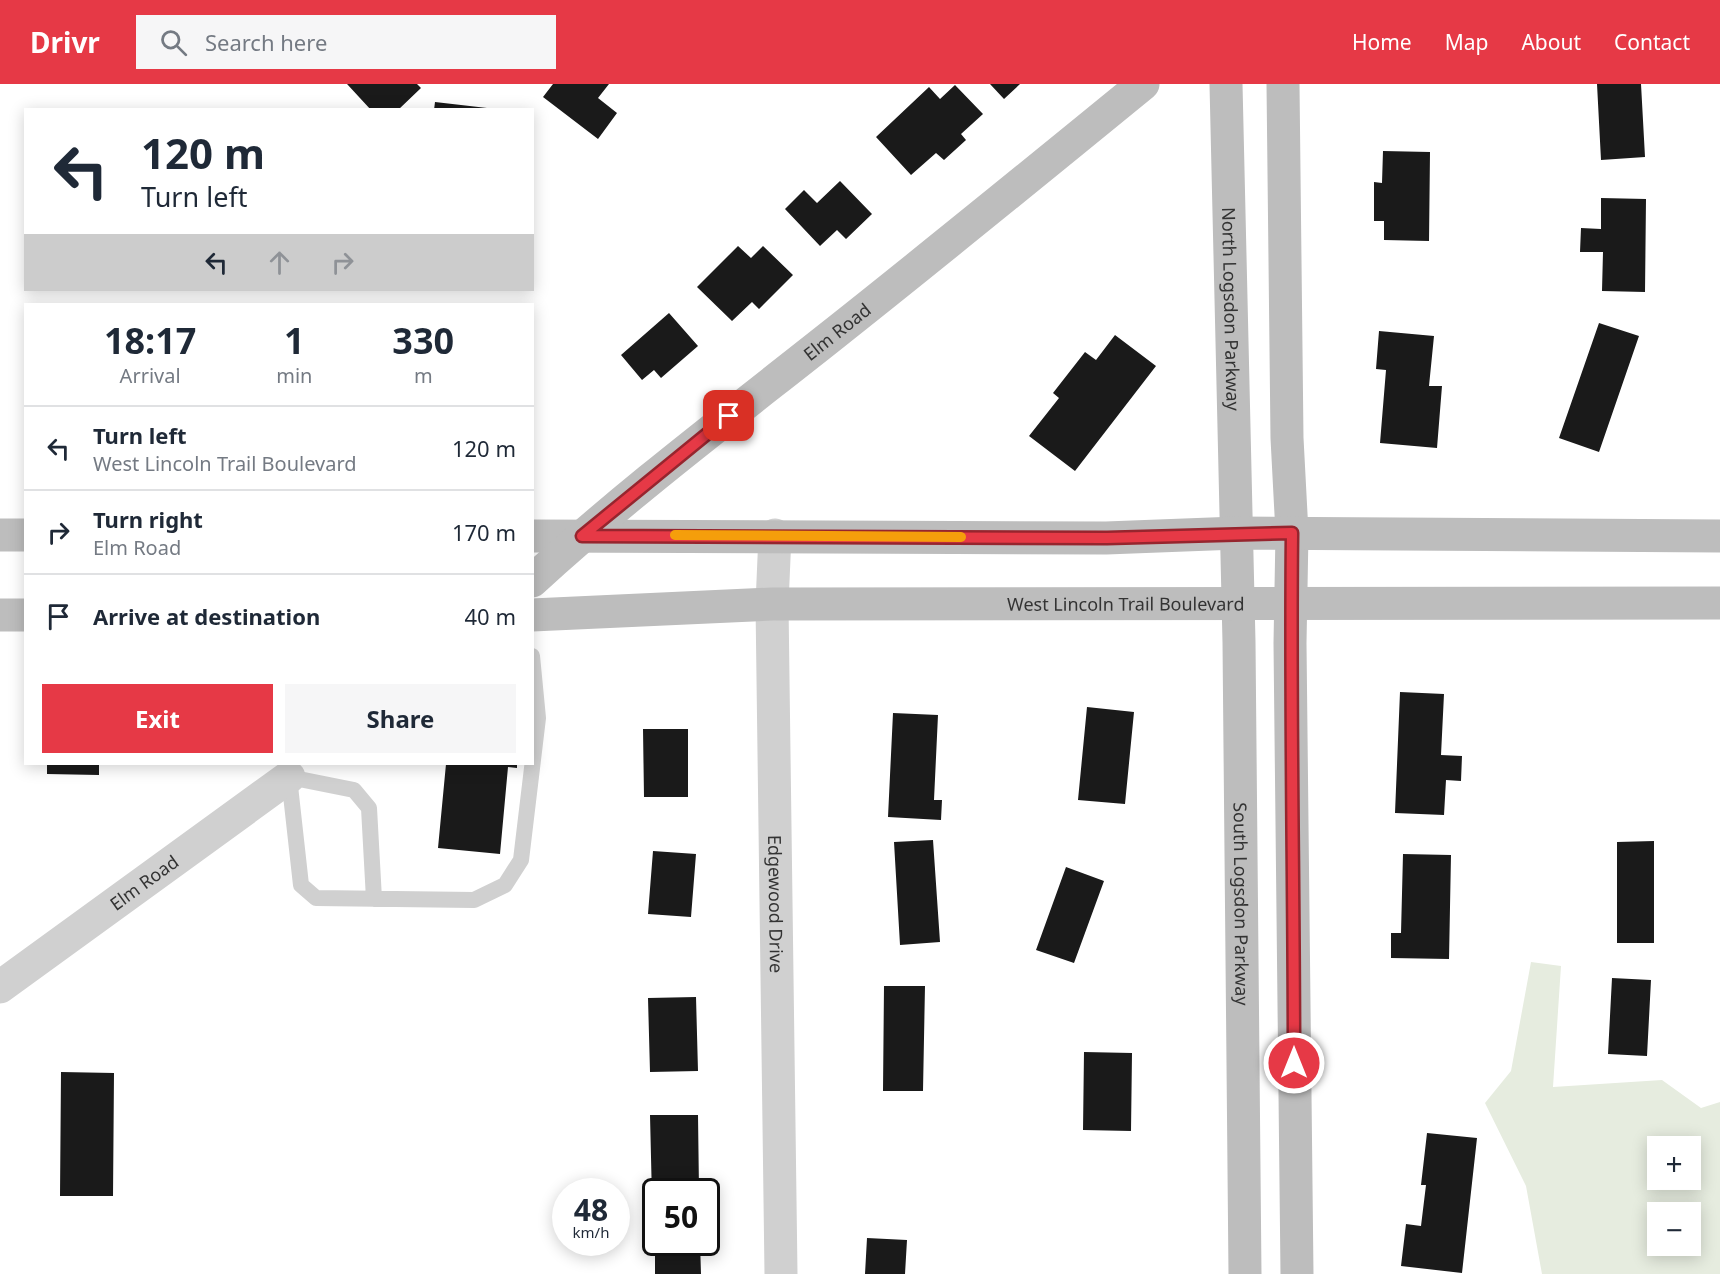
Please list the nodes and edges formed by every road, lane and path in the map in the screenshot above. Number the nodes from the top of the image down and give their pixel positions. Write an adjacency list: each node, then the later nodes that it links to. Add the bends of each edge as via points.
1 (1143, 84): 10 (main road, Elm Road)
2 (1226, 84): 4 (main road, North Logsdon Parkway)
3 (1283, 84): 5 (main road, via 1287,438)
4 (1237, 533): 5 (main road); 8 (main road, via 1107,538); 15 (main road, South Logsdon Parkway)
5 (1292, 533): 11 (main road); 16 (main road)
6 (0, 535): 7 (main road)
7 (24, 535)
8 (775, 535): 10 (main road); 14 (street, Edgewood Drive)
9 (534, 536): 10 (main road)
10 (582, 536): 12 (main road, Elm Road)
11 (1720, 536)
12 (534, 580)
13 (1720, 603): 16 (main road, West Lincoln Trail Boulevard)
14 (772, 604): 15 (main road, West Lincoln Trail Boulevard); 19 (main road, West Lincoln Trail Boulevard); 26 (street, Edgewood Drive)
15 (1238, 604): 16 (main road, West Lincoln Trail Boulevard); 27 (main road, South Logsdon Parkway)
16 (1291, 605): 28 (main road)
17 (0, 615): 18 (main road)
18 (24, 615)
19 (534, 615)
20 (534, 677): 21 (lane, via 538,718)
21 (534, 756)
22 (533, 765): 24 (lane, via 521,860 505,885 474,900)
23 (289, 777): 24 (lane, via 354,790 369,808); 24 (lane, via 301,885 316,898); 25 (street, Elm Road)
24 (374, 898)
25 (0, 987)
26 (781, 1274)
27 (1245, 1274)
28 (1298, 1274)

